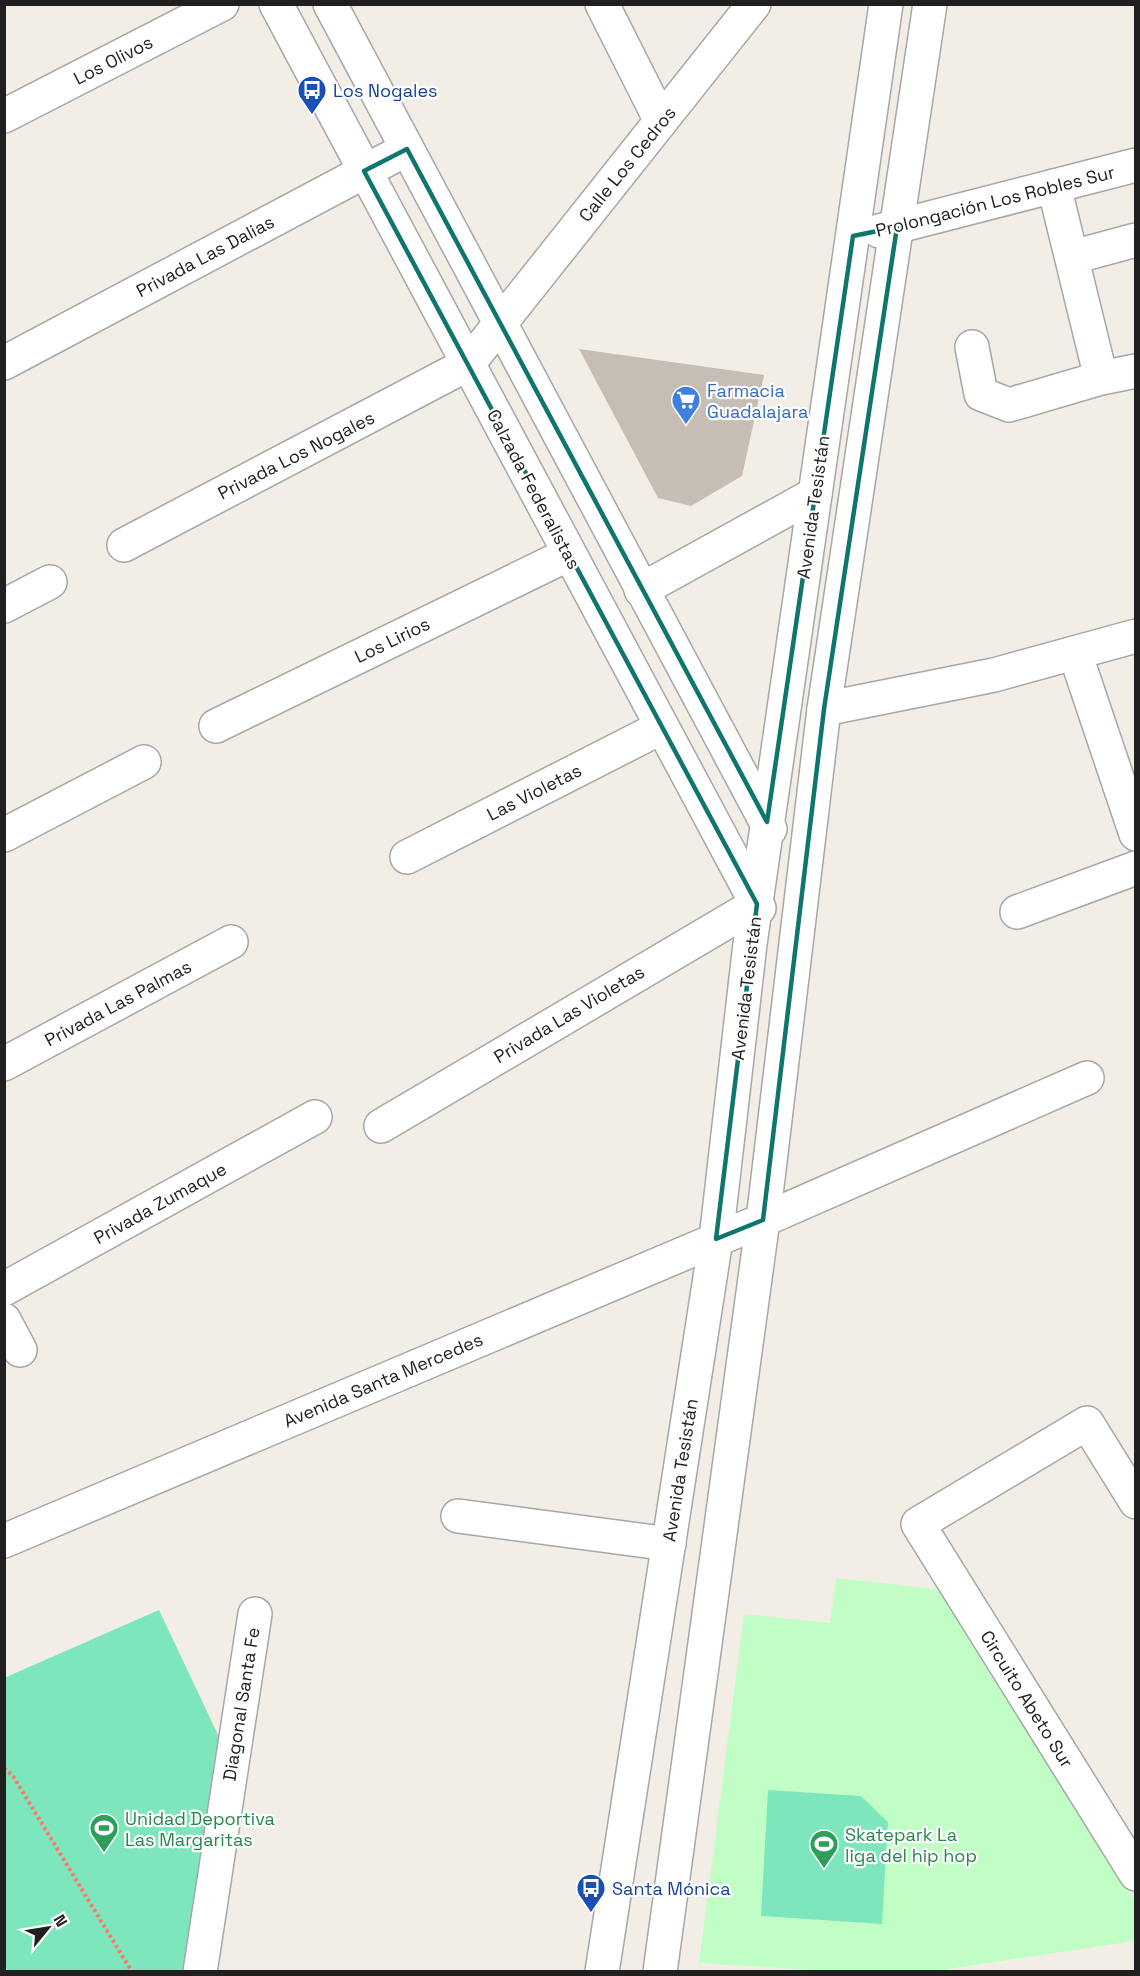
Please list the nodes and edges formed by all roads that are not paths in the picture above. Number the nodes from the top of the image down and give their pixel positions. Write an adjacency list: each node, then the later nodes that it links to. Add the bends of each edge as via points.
1 (222, 4): 8 (street, Los Olivos)
2 (276, 4): 12 (street, Calzada Federalistas)
3 (330, 4): 10 (street)
4 (602, 4): 9 (street)
5 (754, 4): 9 (street, Calle Los Cedros)
6 (886, 4): 15 (street, Avenida Tesistán)
7 (930, 4): 14 (street)
8 (4, 116)
9 (661, 121): 18 (street, Calle Los Cedros)
10 (406, 149): 12 (street, Privada Las Dalias); 18 (street)
11 (1136, 165): 13 (street, Prolongación Los Robles Sur)
12 (364, 171): 20 (street, Privada Las Dalias); 21 (street, Calzada Federalistas)
13 (1054, 186): 14 (street, Prolongación Los Robles Sur); 17 (street)
14 (897, 227): 15 (street, Prolongación Los Robles Sur); 32 (street)
15 (853, 236): 24 (street, Avenida Tesistán)
16 (1136, 240): 17 (street)
17 (1073, 257): 23 (street)
18 (499, 322): 21 (street, Calle Los Cedros); 28 (street)
19 (972, 348): 23 (street, via 981,394 1009,405)
20 (4, 363)
21 (468, 364): 25 (street, Privada Los Nogales); 26 (street, Calzada Federalistas)
22 (1136, 371): 23 (street)
23 (1101, 378)
24 (815, 494): 28 (street); 36 (street, Avenida Tesistán)
25 (124, 545)
26 (568, 554): 33 (street, Los Lirios); 34 (street, Calzada Federalistas)
27 (50, 582): 29 (street)
28 (641, 590): 36 (street)
29 (4, 606)
30 (1136, 636): 31 (street)
31 (1076, 653): 32 (street, via 994,675); 37 (street)
32 (824, 709): 41 (street)
33 (216, 726)
34 (662, 727): 39 (street, Las Violetas); 42 (street, Calzada Federalistas)
35 (144, 762): 38 (street)
36 (767, 822): 41 (street); 42 (street, Avenida Tesistán)
37 (1136, 834)
38 (4, 835)
39 (407, 857)
40 (1136, 868): 43 (street)
41 (802, 889): 45 (street)
42 (757, 904): 45 (street, Calzada Federalistas); 49 (street, Privada Las Violetas); 51 (street, Avenida Tesistán)
43 (1017, 912)
44 (231, 942): 46 (street, Privada Las Palmas)
45 (792, 973): 50 (street)
46 (4, 1064)
47 (1087, 1078): 50 (street, Avenida Santa Mercedes)
48 (315, 1117): 52 (street, Privada Zumaque)
49 (381, 1126)
50 (763, 1220): 51 (street, Avenida Santa Mercedes); 63 (street)
51 (716, 1239): 57 (street, Avenida Santa Mercedes); 58 (street, Avenida Tesistán)
52 (4, 1289)
53 (4, 1320): 54 (street)
54 (20, 1350)
55 (1136, 1502): 60 (street, Circuito Abeto Sur, via 1087,1423 918,1524)
56 (458, 1516): 58 (street)
57 (4, 1541)
58 (669, 1544): 62 (street, Avenida Tesistán)
59 (255, 1614): 61 (street, Diagonal Santa Fe)
60 (1136, 1874)
61 (200, 1971)
62 (602, 1971)
63 (660, 1971)

